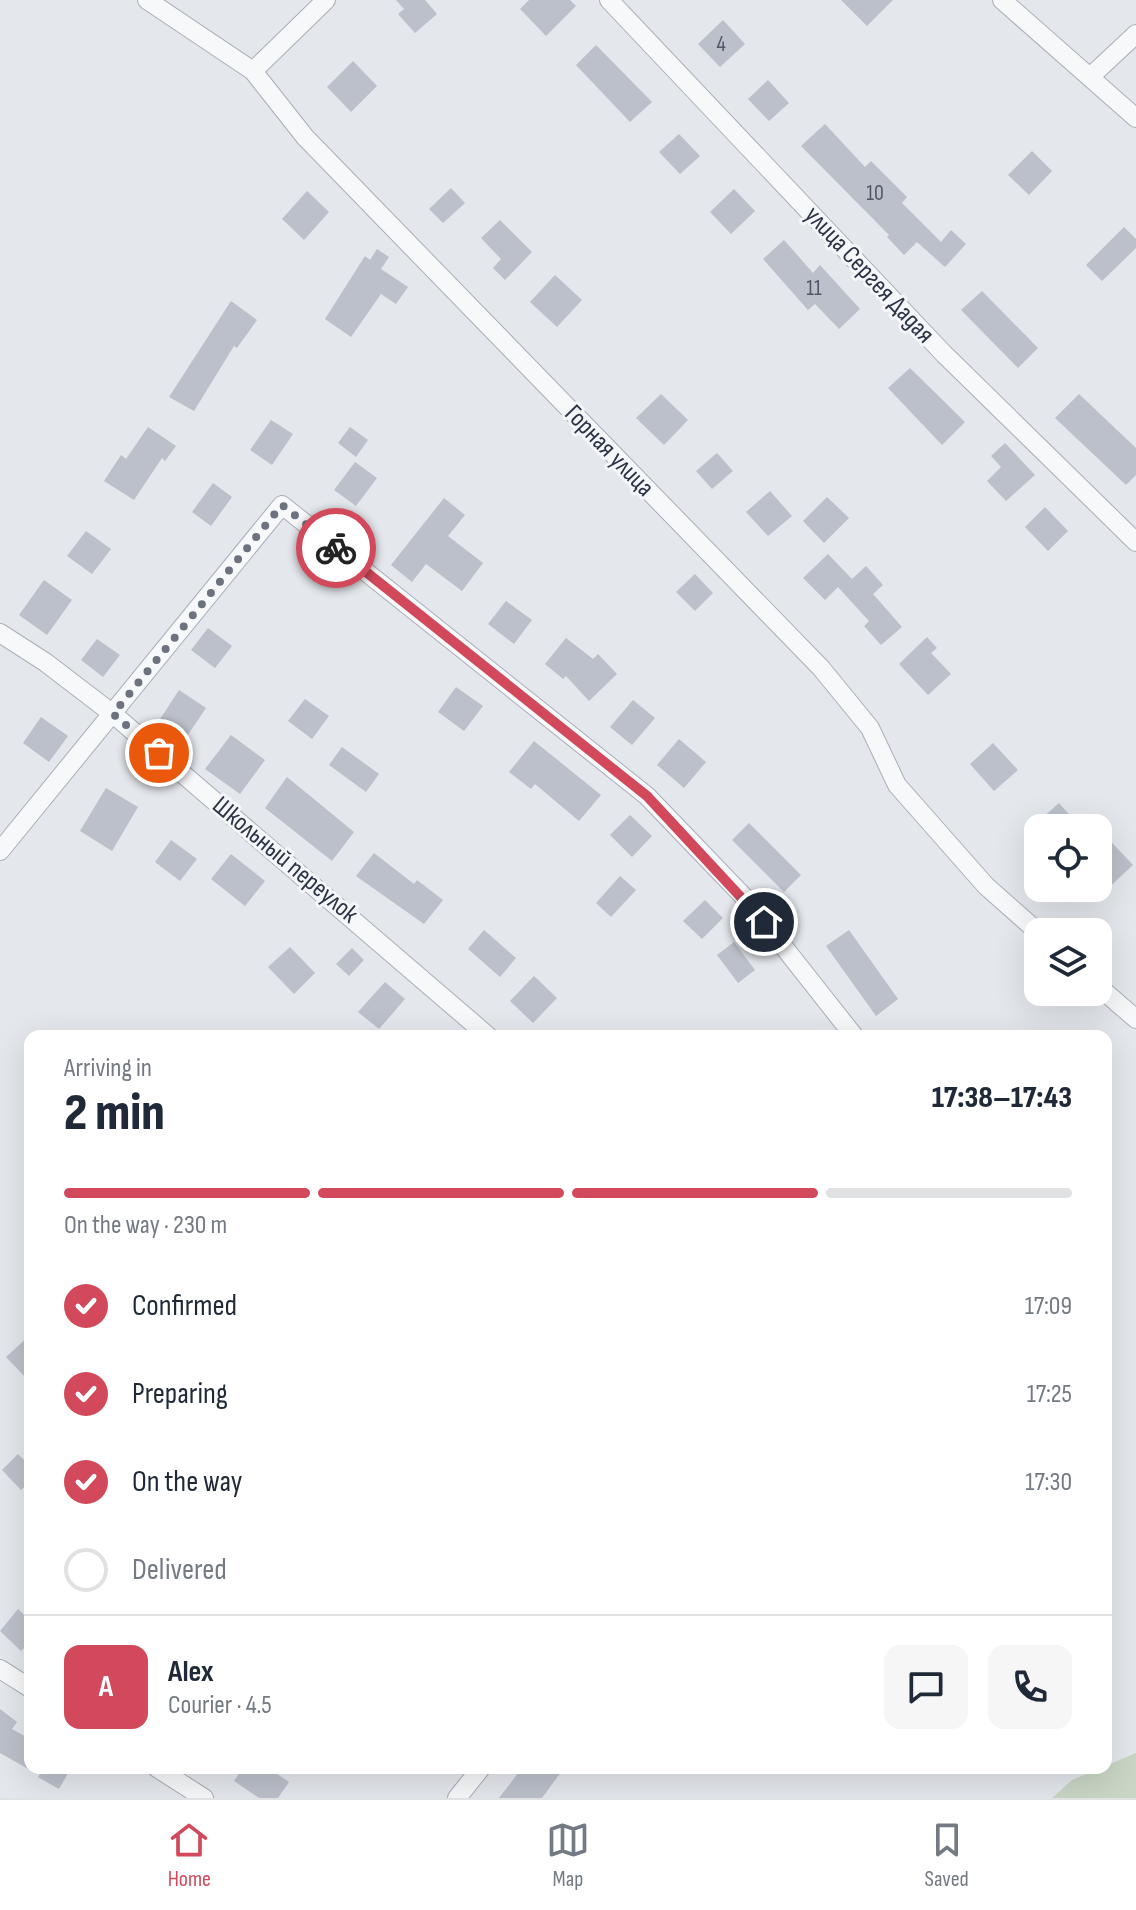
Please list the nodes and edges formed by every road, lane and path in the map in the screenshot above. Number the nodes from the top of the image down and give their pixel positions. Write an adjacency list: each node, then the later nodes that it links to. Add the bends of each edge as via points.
1 (147, 0): 6 (street, Горная улица)
2 (326, 0): 6 (street)
3 (609, 0): 9 (street, улица Сергея Дадая, via 944,354)
4 (1002, 0): 7 (street)
5 (1136, 34): 7 (street)
6 (253, 71): 13 (street, Горная улица, via 305,137 821,668 870,728 897,785 986,886)
7 (1090, 77): 8 (street)
8 (1136, 118)
9 (1136, 542)
10 (0, 633): 11 (street, Школьный переулок)
11 (113, 714): 12 (street); 16 (street, Школьный переулок); 17 (street, via 282,505 647,796 746,899)
12 (0, 851)
13 (1024, 920)
14 (1112, 998): 15 (street)
15 (1136, 1019)
16 (481, 1030)
17 (849, 1030)
18 (0, 1669): 19 (street)
19 (24, 1681)
20 (166, 1774): 22 (street)
21 (476, 1774): 23 (street)
22 (204, 1798)
23 (457, 1798)

